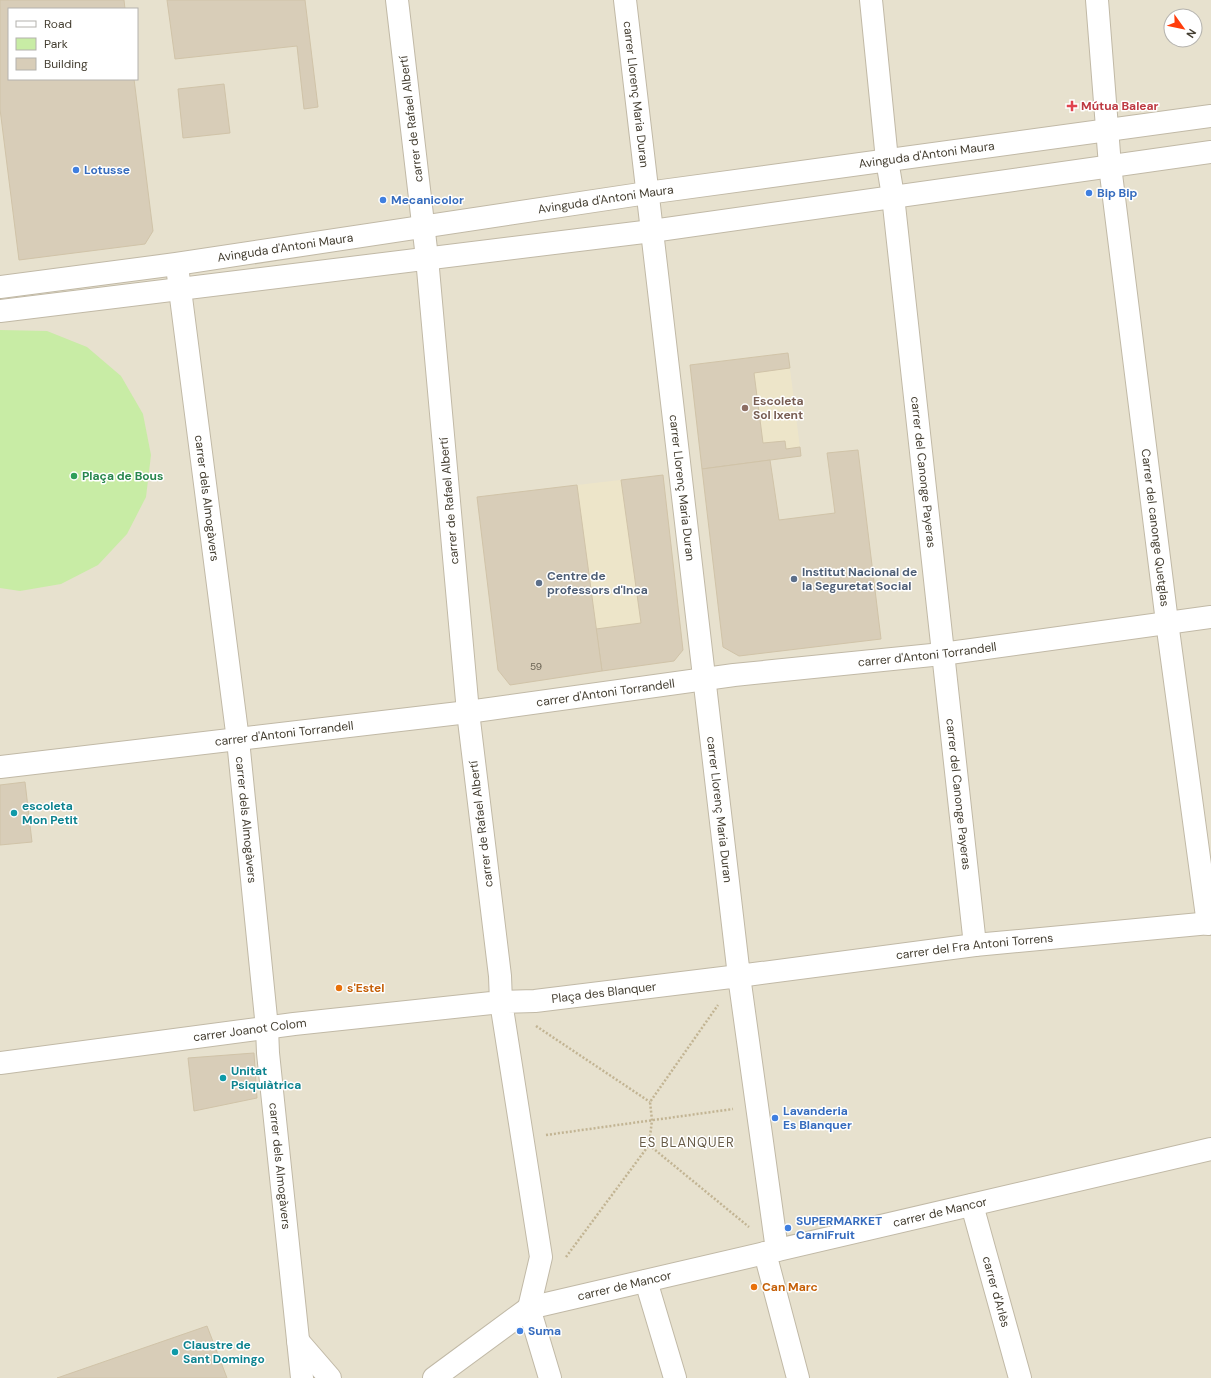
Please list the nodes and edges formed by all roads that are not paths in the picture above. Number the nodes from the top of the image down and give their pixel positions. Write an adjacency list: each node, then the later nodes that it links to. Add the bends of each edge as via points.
1 (397, 0): 12 (street, carrer de Rafael Albertí)
2 (625, 0): 10 (street, carrer Llorenç Maria Duran)
3 (871, 0): 8 (street, carrer del Canonge Payeras)
4 (1097, 0): 6 (street)
5 (1211, 116): 6 (street, Avinguda d'Antoni Maura)
6 (1107, 130): 8 (street, Avinguda d'Antoni Maura); 9 (street, Carrer del canonge Quetglas)
7 (1211, 152): 9 (street)
8 (887, 160): 10 (street, Avinguda d'Antoni Maura); 11 (street, carrer del Canonge Payeras)
9 (1110, 166): 11 (street); 20 (street, Carrer del canonge Quetglas)
10 (647, 192): 12 (street, Avinguda d'Antoni Maura); 13 (street, carrer Llorenç Maria Duran)
11 (893, 196): 13 (street); 21 (street, carrer del Canonge Payeras)
12 (424, 225): 14 (street, carrer de Rafael Albertí); 15 (street, Avinguda d'Antoni Maura)
13 (652, 231): 14 (street); 22 (street, carrer Llorenç Maria Duran)
14 (427, 258): 17 (street); 23 (street, carrer de Rafael Albertí)
15 (176, 264): 16 (street, Avinguda d'Antoni Maura); 17 (street, carrer dels Almogàvers)
16 (0, 287)
17 (180, 289): 18 (street); 24 (street, carrer dels Almogàvers)
18 (0, 311)
19 (1211, 617): 20 (street, carrer d'Antoni Torrandell)
20 (1167, 622): 21 (street, carrer d'Antoni Torrandell); 26 (street, Carrer del canonge Quetglas)
21 (942, 654): 22 (street, carrer d'Antoni Torrandell); 27 (street, carrer del Canonge Payeras)
22 (705, 679): 23 (street, carrer d'Antoni Torrandell); 28 (street, carrer Llorenç Maria Duran)
23 (468, 712): 24 (street, carrer d'Antoni Torrandell); 29 (street, carrer de Rafael Albertí)
24 (238, 740): 25 (street, carrer d'Antoni Torrandell); 30 (street, carrer dels Almogàvers)
25 (0, 767)
26 (1209, 924): 27 (street, carrer del Fra Antoni Torrens)
27 (975, 945): 28 (street, carrer del Fra Antoni Torrens)
28 (740, 976): 29 (street, Plaça des Blanquer, via 535,1001); 34 (street, via 757,1105)
29 (501, 1002): 30 (street, carrer Joanot Colom); 36 (street, via 541,1257)
30 (267, 1028): 31 (street, carrer Joanot Colom); 37 (street, carrer dels Almogàvers)
31 (0, 1063)
32 (1211, 1149): 33 (street, carrer de Mancor)
33 (972, 1205): 34 (street, carrer de Mancor); 44 (street, carrer d'Arlès)
34 (771, 1252): 35 (street, carrer de Mancor); 43 (street)
35 (646, 1281): 36 (street, carrer de Mancor); 42 (street)
36 (529, 1308): 40 (street); 41 (street)
37 (298, 1341): 38 (street, carrer dels Almogàvers); 39 (street)
38 (302, 1378)
39 (330, 1378)
40 (434, 1378)
41 (550, 1378)
42 (675, 1378)
43 (798, 1378)
44 (1020, 1378)

